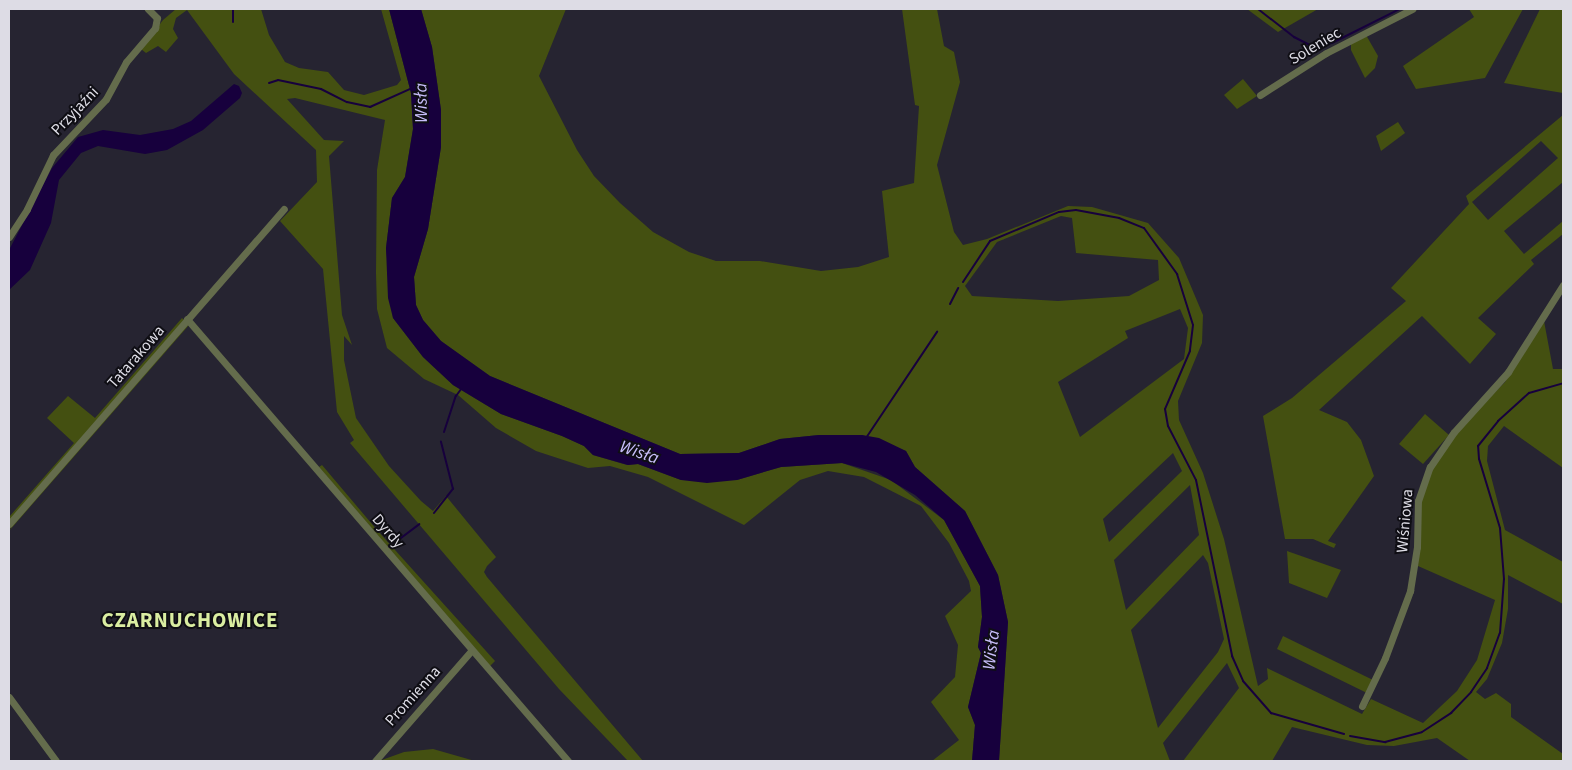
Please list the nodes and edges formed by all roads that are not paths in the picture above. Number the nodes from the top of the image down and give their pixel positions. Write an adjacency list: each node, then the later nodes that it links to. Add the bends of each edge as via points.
1 (148, 9): 5 (street, Przyjaźni, via 157,18 155,28 126,62 106,100 53,155 28,209)
2 (1412, 9): 3 (street, Soleniec, via 1326,53)
3 (1260, 95)
4 (284, 209): 7 (street, Tatarakowa)
5 (9, 237)
6 (1563, 285): 11 (street, Wiśniowa, via 1508,372 1454,432 1430,467 1418,501 1417,547 1410,591 1385,658)
7 (187, 319): 8 (street, Tatarakowa); 9 (street, Dyrdy)
8 (9, 524)
9 (472, 650): 13 (street, Promienna); 14 (street, Dyrdy)
10 (9, 696): 12 (street)
11 (1362, 706)
12 (56, 761)
13 (374, 761)
14 (568, 761)

